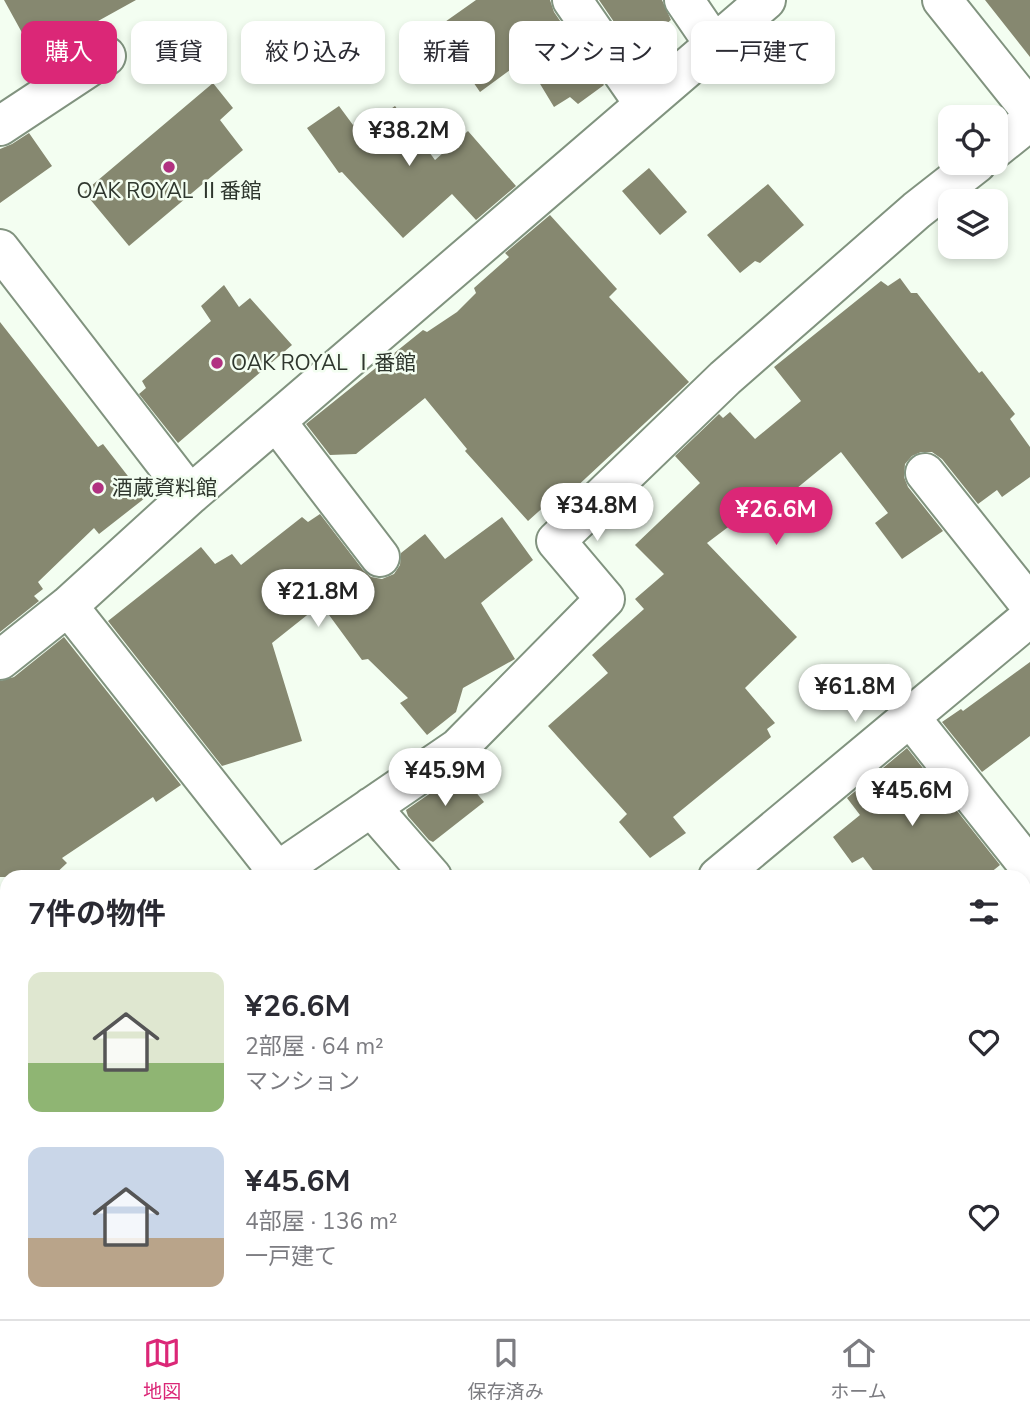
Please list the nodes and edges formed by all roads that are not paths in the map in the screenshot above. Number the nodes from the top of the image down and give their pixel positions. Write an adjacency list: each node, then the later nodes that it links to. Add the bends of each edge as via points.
1 (572, 0): 9 (street)
2 (684, 0): 5 (street)
3 (766, 0): 6 (street)
4 (942, 0): 10 (street)
5 (699, 21)
6 (742, 21)
7 (691, 64): 9 (street)
8 (65, 84): 12 (street)
9 (644, 104): 16 (street)
10 (1030, 110)
11 (1030, 121): 13 (street)
12 (0, 127)
13 (1008, 138)
14 (962, 175): 25 (street, via 725,378 556,541 605,600 458,748)
15 (0, 249): 18 (street)
16 (276, 421): 18 (street); 19 (street)
17 (925, 473): 20 (street)
18 (190, 495): 21 (street)
19 (380, 557)
20 (1030, 605)
21 (68, 606): 23 (street); 27 (street)
22 (1030, 617): 24 (street)
23 (0, 660)
24 (909, 717): 26 (street); 30 (street)
25 (370, 807): 28 (street); 29 (street)
26 (1030, 868)
27 (270, 870)
28 (279, 870)
29 (426, 870)
30 (726, 870)

